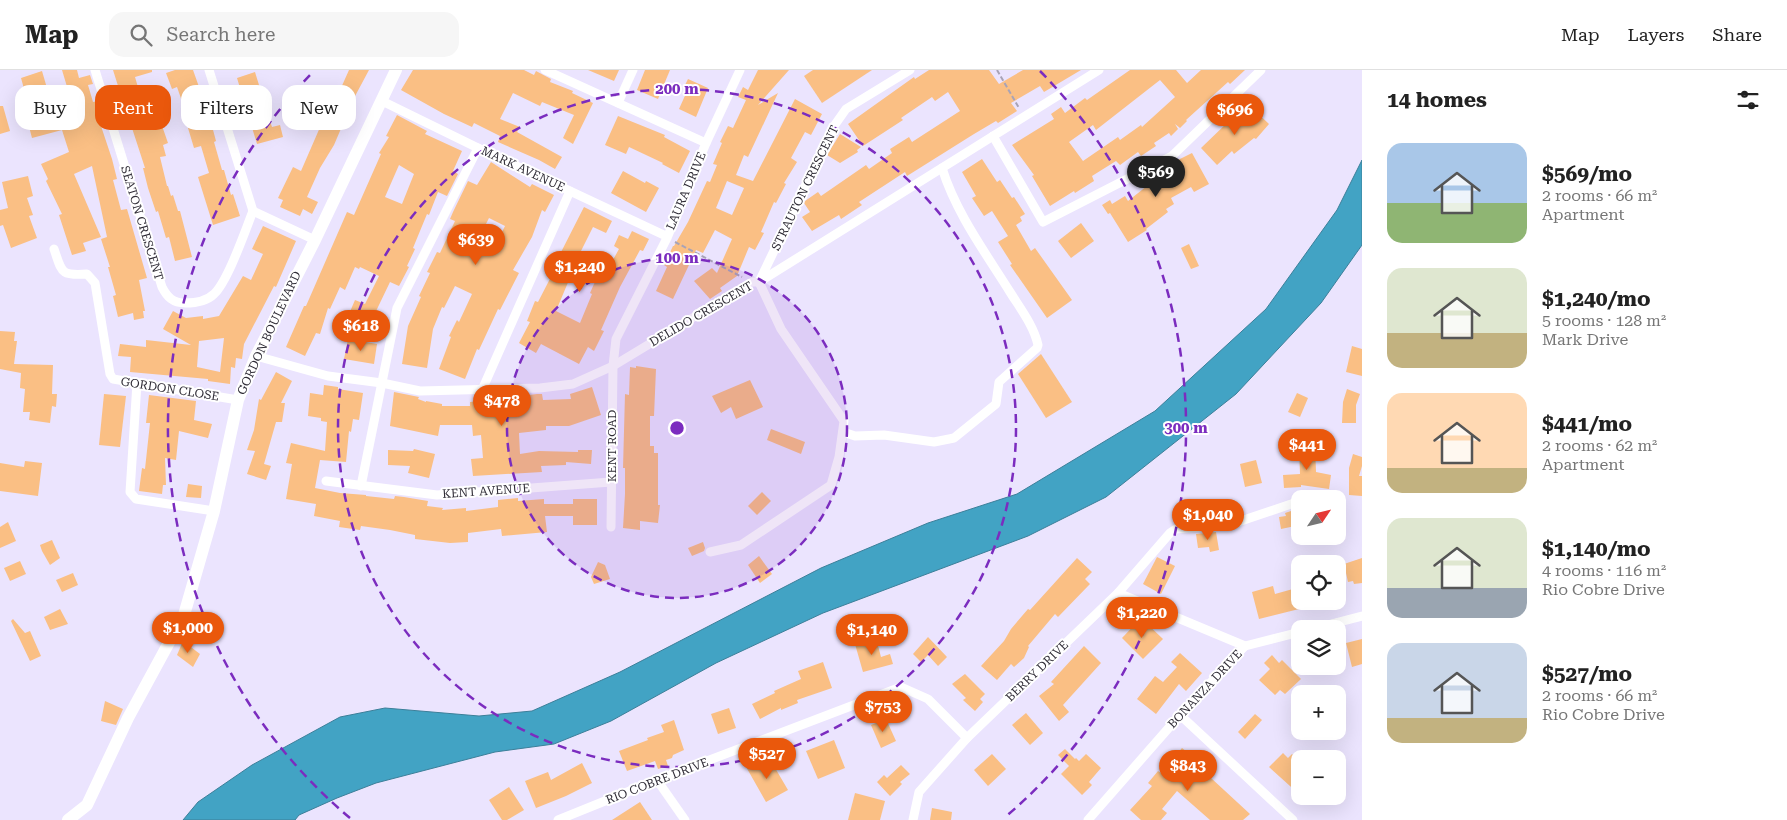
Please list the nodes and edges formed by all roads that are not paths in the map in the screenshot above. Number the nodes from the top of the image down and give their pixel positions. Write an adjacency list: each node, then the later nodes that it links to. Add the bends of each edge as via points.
1 (95, 70): 17 (street, SEATON CRESCENT, via 165,294 178,303 203,301 213,295 231,264)
2 (209, 70): 17 (street)
3 (396, 70): 10 (street, GORDON BOULEVARD)
4 (545, 70): 11 (street)
5 (633, 70): 11 (street)
6 (740, 70): 13 (street, LAURA DRIVE)
7 (910, 70): 21 (street, STRAUTON CRESCENT, via 846,109 834,126)
8 (1099, 70): 12 (street, DELIDO CRESCENT)
9 (1261, 70): 12 (street, via 1172,156 1043,222)
10 (382, 101): 14 (street, MARK AVENUE); 19 (street, GORDON BOULEVARD)
11 (618, 103): 13 (street)
12 (993, 136): 15 (street, DELIDO CRESCENT)
13 (706, 144): 18 (street, LAURA DRIVE)
14 (478, 148): 16 (street, MARK AVENUE); 25 (street, via 397,308)
15 (942, 168): 21 (street, DELIDO CRESCENT); 28 (street, via 962,216 1026,318 1038,342 1037,348 999,382 996,404 954,438 934,442 884,435 855,436)
16 (570, 191): 18 (street, MARK AVENUE); 26 (street)
17 (253, 211): 19 (street)
18 (666, 237): 23 (street, LAURA DRIVE, via 616,339)
19 (315, 240): 22 (street, GORDON BOULEVARD)
20 (54, 249): 24 (street, GORDON CLOSE, via 65,273 86,274 95,283 113,379)
21 (756, 282): 23 (street, DELIDO CRESCENT); 28 (street, via 781,329 844,421)
22 (256, 356): 25 (street, DELIDO CRESCENT, via 328,376); 27 (street, GORDON BOULEVARD)
23 (613, 366): 26 (street, DELIDO CRESCENT, via 573,384); 30 (street, KENT ROAD)
24 (138, 383): 27 (street, GORDON CLOSE); 33 (street, via 130,492 136,499)
25 (382, 383): 26 (street, DELIDO CRESCENT, via 420,391); 31 (street)
26 (482, 390)
27 (238, 400): 33 (street, GORDON BOULEVARD)
28 (843, 432): 35 (street, via 830,485 741,545)
29 (326, 481): 31 (street, KENT AVENUE)
30 (611, 482): 31 (street, KENT AVENUE, via 437,495); 34 (street, KENT ROAD)
31 (361, 486)
32 (1291, 504): 36 (street, BERRY DRIVE, via 1229,525 1176,529)
33 (214, 511): 44 (street, GORDON BOULEVARD, via 184,615 128,718 86,805)
34 (611, 526)
35 (710, 552)
36 (1118, 593): 40 (street); 42 (street, BERRY DRIVE)
37 (1362, 616): 38 (street)
38 (1346, 620)
39 (1291, 634): 40 (street, BONANZA DRIVE)
40 (1245, 646): 41 (street, BONANZA DRIVE)
41 (1180, 715): 48 (street, BONANZA DRIVE); 49 (street)
42 (968, 738): 43 (street, RIO COBRE DRIVE, via 928,699 901,687); 47 (street, BERRY DRIVE, via 919,792)
43 (657, 780): 45 (street, RIO COBRE DRIVE); 46 (street)
44 (68, 820)
45 (558, 820)
46 (685, 820)
47 (913, 820)
48 (1088, 820)
49 (1293, 820)

